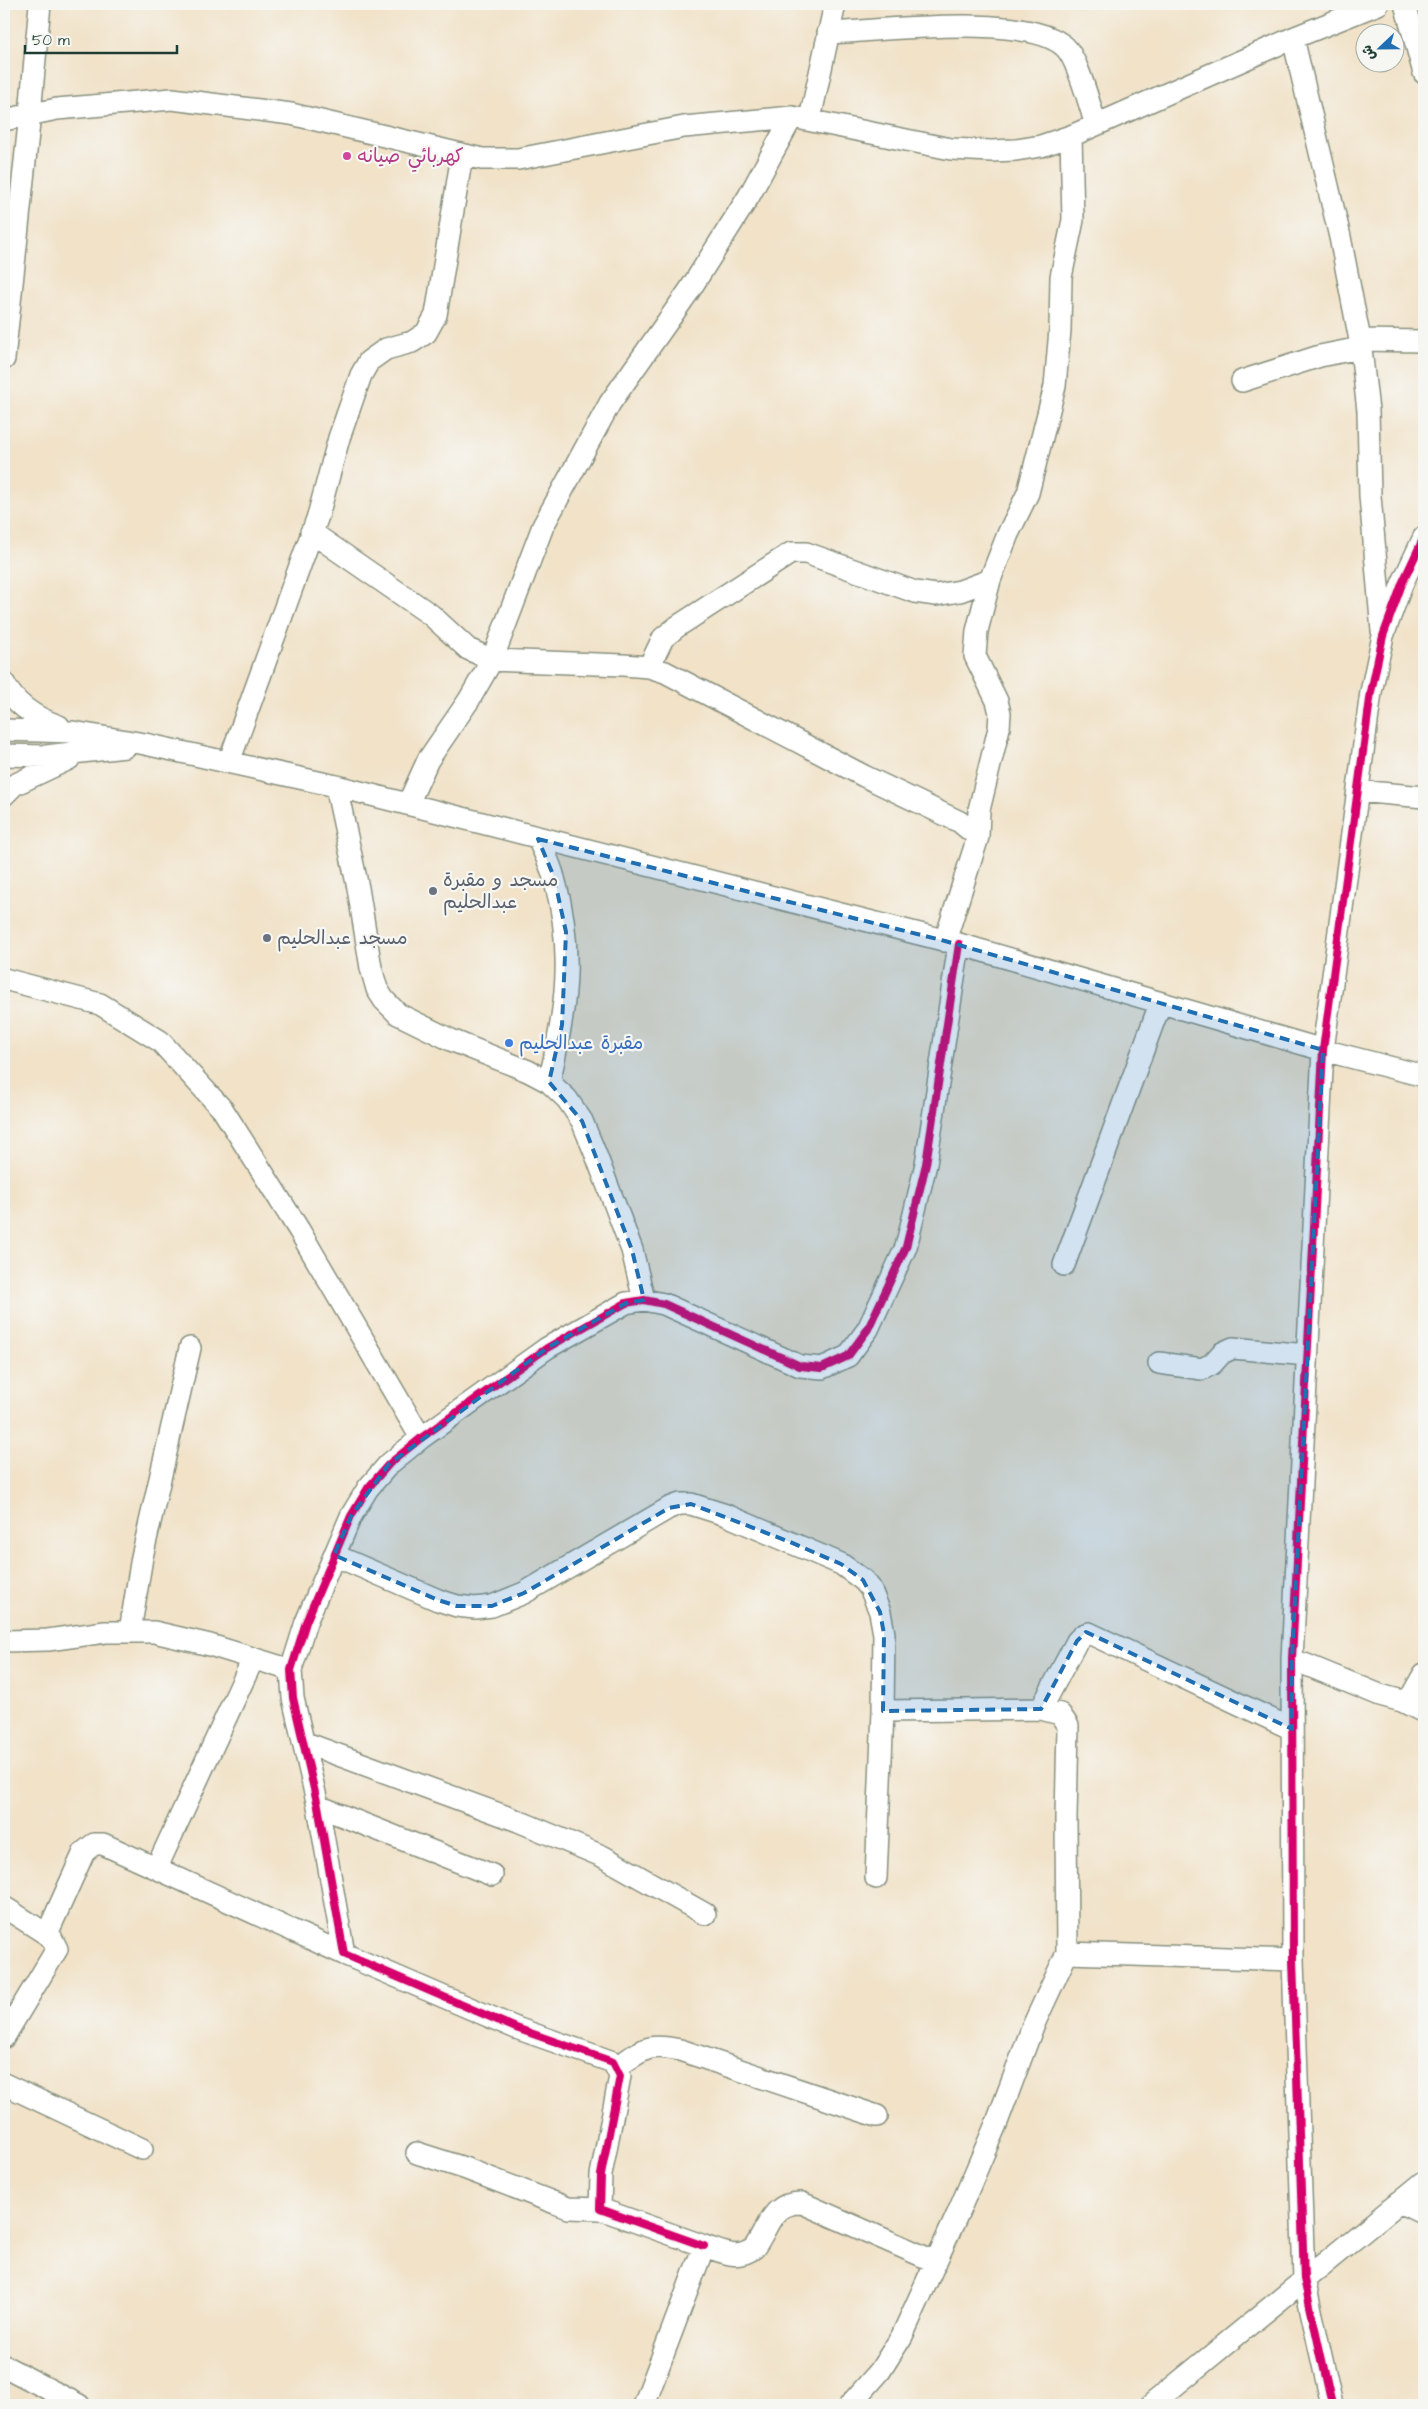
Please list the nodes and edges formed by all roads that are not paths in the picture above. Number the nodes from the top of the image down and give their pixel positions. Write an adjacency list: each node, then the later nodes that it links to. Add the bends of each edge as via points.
1 (40, 4): 8 (street)
2 (835, 4): 5 (street)
3 (1378, 4): 6 (street)
4 (1405, 4): 7 (street)
5 (828, 33): 9 (street); 11 (street, via 969,26 1020,28 1055,40 1066,48 1075,62)
6 (1293, 38): 11 (street); 15 (street, via 1340,237)
7 (1424, 73)
8 (30, 114): 10 (street); 13 (street, via 172,99 291,114); 16 (street)
9 (801, 118): 12 (street, via 951,149 1016,150); 13 (street, via 684,127 518,159 482,159); 22 (street, via 689,291 610,403 543,526)
10 (4, 120)
11 (1096, 125): 12 (street)
12 (1070, 136): 20 (street, via 1073,220 1061,276 1055,386 1028,493)
13 (462, 155): 18 (street, via 436,315 426,333 412,342 386,349 369,361 360,374 318,516)
14 (1424, 342): 15 (street)
15 (1360, 344): 17 (street); 21 (street, via 1368,411 1370,496)
16 (4, 359)
17 (1242, 381)
18 (310, 532): 22 (street, via 430,615 468,649); 30 (street)
19 (1424, 537): 21 (street)
20 (990, 580): 23 (street, via 960,591 936,595 915,592 806,553 791,553 662,638); 36 (street, via 977,631 975,656 1000,713 979,810)
21 (1383, 636): 32 (street)
22 (492, 660): 23 (street); 35 (street, via 428,760)
23 (649, 667): 36 (street, via 665,672 864,776 960,822)
24 (4, 683): 26 (street, via 27,710 42,720)
25 (4, 730): 26 (street)
26 (73, 732): 27 (street)
27 (144, 744): 28 (street); 30 (street)
28 (85, 753): 29 (street); 33 (street, via 14,785)
29 (4, 755)
30 (229, 762): 31 (street)
31 (336, 786): 35 (street); 43 (street, via 371,968 384,1000 398,1014)
32 (1358, 791): 34 (street); 41 (street)
33 (4, 795)
34 (1424, 797)
35 (408, 804): 37 (street)
36 (978, 837): 38 (street)
37 (538, 839): 38 (street); 43 (street, via 554,877 566,932 567,977 562,1025)
38 (952, 943): 40 (street); 45 (street, via 926,1164 906,1247 868,1329 848,1356 822,1368 800,1366 664,1304)
39 (4, 979): 49 (street, via 100,1004 160,1041 222,1110 299,1230)
40 (1160, 1004): 41 (street); 44 (street)
41 (1323, 1050): 42 (street); 47 (street)
42 (1424, 1076)
43 (550, 1082): 45 (street, via 582,1122 632,1250)
44 (1064, 1265)
45 (644, 1300): 49 (street, via 626,1303 547,1348)
46 (190, 1348): 51 (street, via 142,1556)
47 (1307, 1356): 48 (street, via 1233,1348 1202,1369); 54 (street)
48 (1159, 1362)
49 (421, 1438): 50 (street, via 389,1464 368,1488)
50 (334, 1555): 55 (street, via 306,1622); 59 (street, via 438,1600 475,1608 507,1601 524,1593 669,1508 680,1504 705,1507 840,1564 870,1588 880,1612 884,1634)
51 (130, 1631): 52 (street); 53 (street, via 179,1637)
52 (4, 1641)
53 (253, 1658): 55 (street); 64 (street)
54 (1292, 1659): 57 (street); 61 (street)
55 (291, 1670): 62 (street, via 293,1698)
56 (1424, 1674): 57 (street, via 1412,1697)
57 (1402, 1701): 60 (street)
58 (1041, 1709): 59 (street); 61 (street, via 1077,1641 1089,1633); 70 (street, via 1060,1714 1068,1726)
59 (883, 1711): 66 (street)
60 (1424, 1712)
61 (1292, 1729): 72 (street)
62 (303, 1742): 63 (street); 68 (street, via 594,1852)
63 (318, 1806): 65 (street); 71 (street)
64 (157, 1867): 69 (street, via 103,1844 94,1844 84,1852); 71 (street)
65 (492, 1875)
66 (876, 1878)
67 (4, 1908): 69 (street)
68 (704, 1914)
69 (46, 1934): 73 (street, via 57,1949)
70 (1067, 1953): 72 (street); 84 (street, via 1033,2026)
71 (344, 1954): 74 (street, via 516,2028 608,2059)
72 (1293, 1960): 85 (street)
73 (4, 2037)
74 (617, 2067): 76 (street, via 646,2047 662,2046); 81 (street, via 620,2076 601,2175)
75 (4, 2084): 77 (street)
76 (877, 2116)
77 (142, 2149)
78 (417, 2153): 81 (street, via 568,2208)
79 (1424, 2182): 80 (street)
80 (1399, 2202): 82 (street); 85 (street)
81 (600, 2209): 83 (street)
82 (1424, 2214)
83 (704, 2246): 84 (street, via 732,2256 748,2253 781,2206 789,2203 802,2204); 88 (street)
84 (936, 2262): 89 (street, via 891,2356)
85 (1304, 2279): 90 (street); 91 (street)
86 (4, 2366): 87 (street)
87 (79, 2405)
88 (644, 2405)
89 (850, 2405)
90 (1151, 2405)
91 (1332, 2405)

